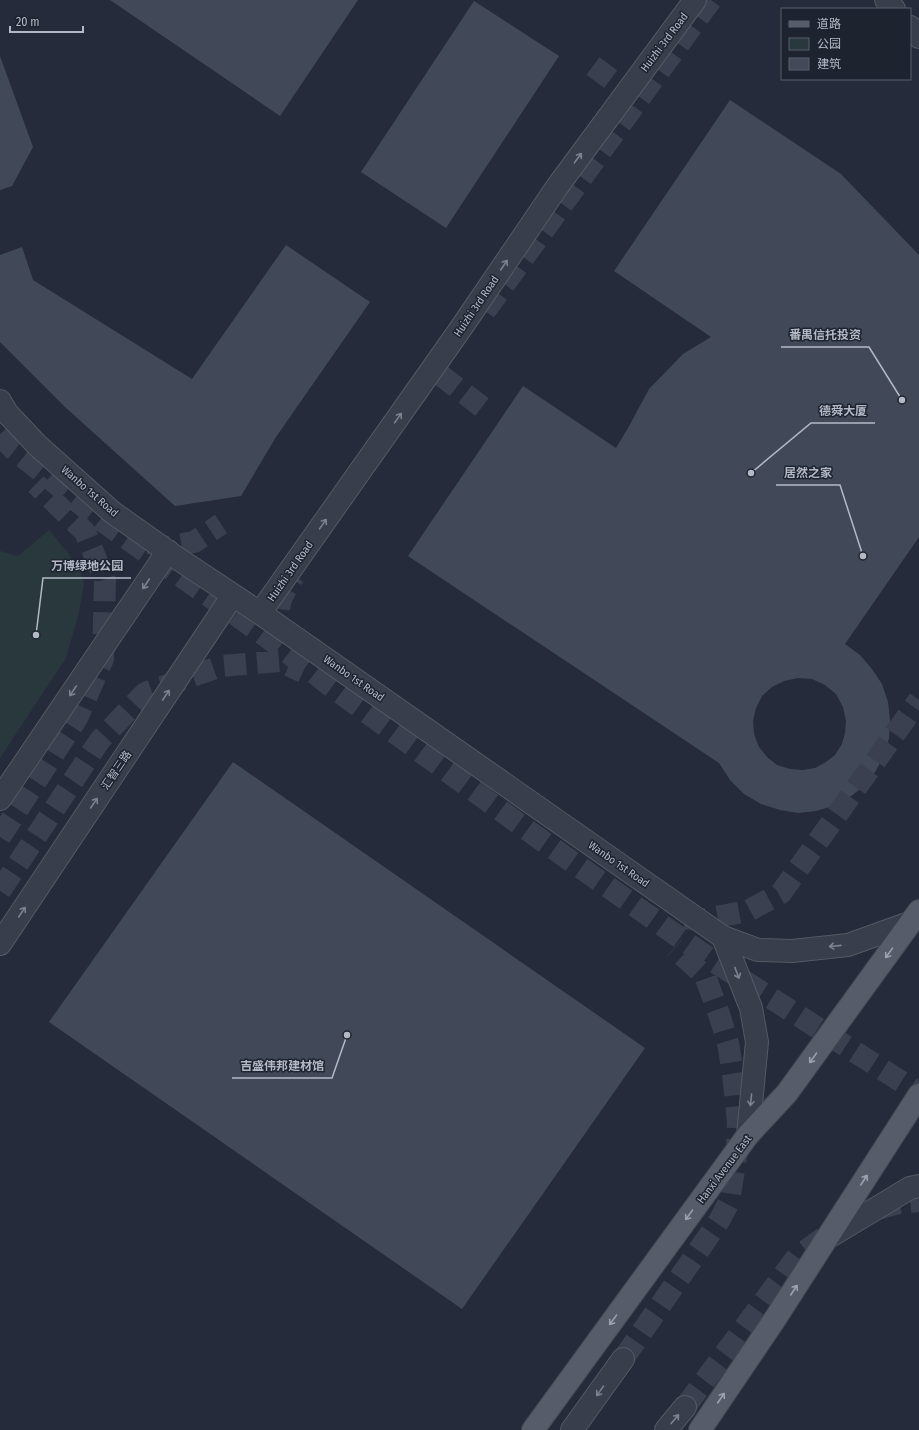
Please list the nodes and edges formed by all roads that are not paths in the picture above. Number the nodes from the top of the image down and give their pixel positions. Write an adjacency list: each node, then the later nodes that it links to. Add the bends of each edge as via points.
1 (695, 0): 9 (street, Huizhi 3rd Road, one-way to 1, via 557,187)
2 (886, 0): 3 (street)
3 (893, 8)
4 (911, 28): 5 (street)
5 (919, 37)
6 (0, 402): 7 (street, Wanbo 1st Road, via 37,445 112,512)
7 (168, 552): 8 (street, Wanbo 1st Road); 10 (street, one-way to 10)
8 (233, 595): 9 (street, Wanbo 1st Road); 13 (street, 汇智三路, one-way to 8)
9 (260, 613): 12 (street, Wanbo 1st Road)
10 (0, 799)
11 (915, 916): 12 (street, Wanbo 1st Road, one-way to 12, via 848,945 792,951 758,950); 15 (main road, Hanxi Avenue East, one-way to 15, via 787,1093)
12 (723, 937): 15 (street, one-way to 15, via 751,1008 757,1042)
13 (0, 944)
14 (919, 1095): 17 (main road, one-way to 14)
15 (748, 1135): 20 (main road, Hanxi Avenue East, one-way to 20)
16 (919, 1186): 17 (street, via 910,1188)
17 (827, 1238): 23 (main road, one-way to 17)
18 (623, 1359): 21 (street, one-way to 21)
19 (685, 1407): 22 (street, one-way to 19)
20 (533, 1430)
21 (572, 1430)
22 (666, 1430)
23 (700, 1430)

